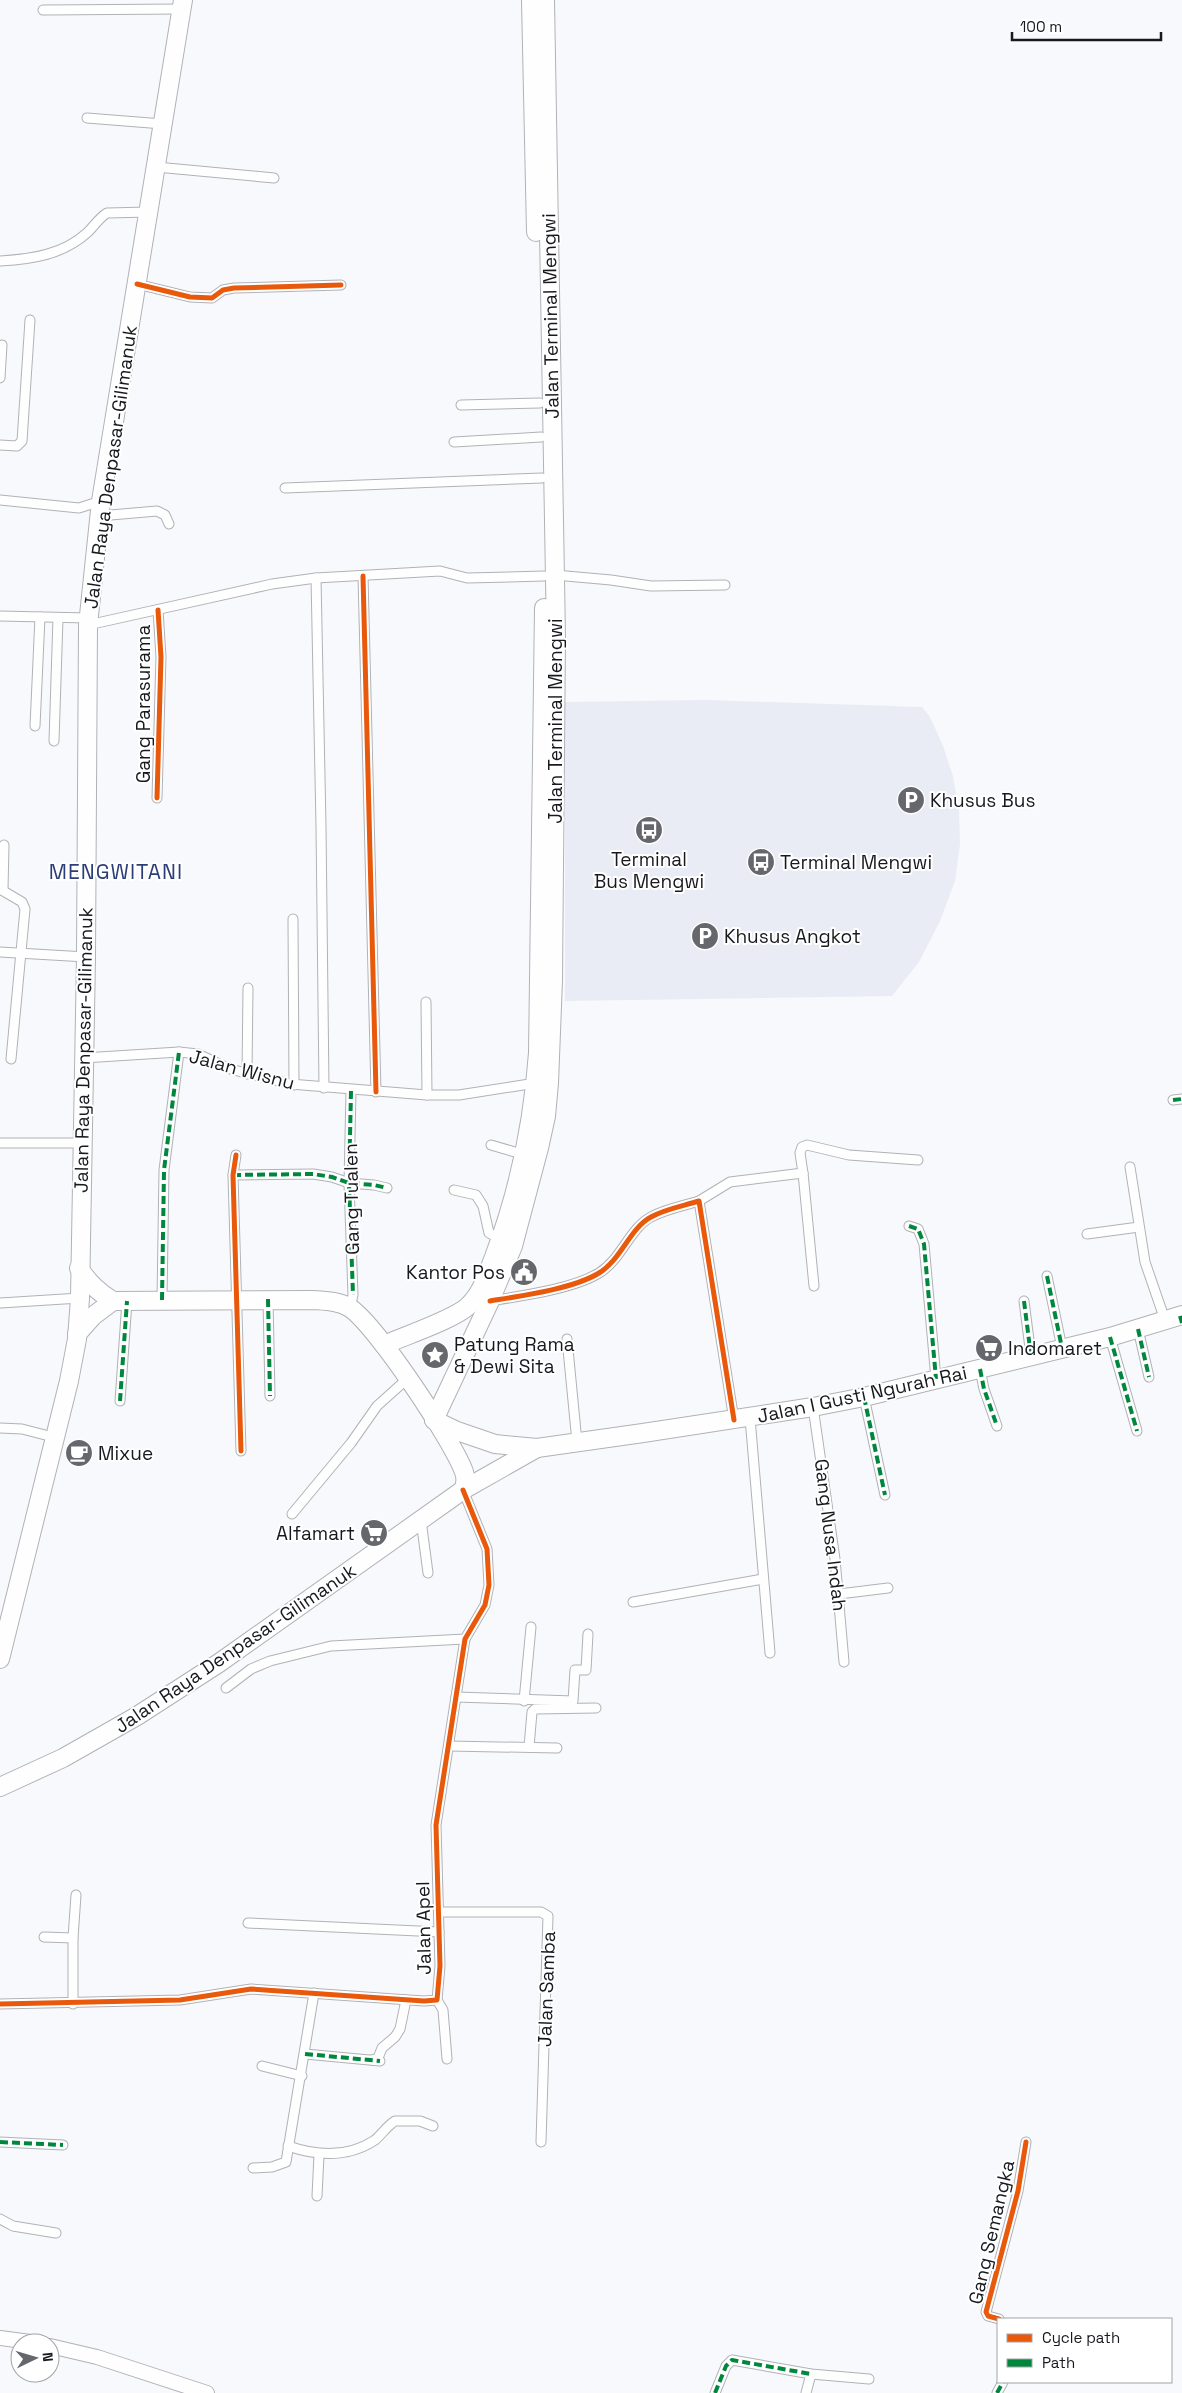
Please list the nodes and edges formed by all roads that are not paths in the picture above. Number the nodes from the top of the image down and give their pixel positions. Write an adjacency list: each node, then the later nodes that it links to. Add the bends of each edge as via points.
1 (531, 0): 10 (highway, Jalan Terminal Mengwi)
2 (545, 0): 10 (highway, Jalan Terminal Mengwi)
3 (183, 4): 4 (street); 6 (highway, Jalan Raya Denpasar-Gilimanuk)
4 (44, 10)
5 (87, 118): 6 (street)
6 (163, 124): 7 (highway, Jalan Raya Denpasar-Gilimanuk)
7 (156, 167): 8 (street); 9 (highway, Jalan Raya Denpasar-Gilimanuk)
8 (274, 178)
9 (149, 212): 11 (street, via 107,213 88,232 62,250); 12 (highway, Jalan Raya Denpasar-Gilimanuk)
10 (542, 218): 17 (highway, Jalan Terminal Mengwi); 29 (highway, Jalan Terminal Mengwi)
11 (0, 261)
12 (137, 284): 13 (street, via 190,297 212,298 223,290 234,288); 26 (highway, Jalan Raya Denpasar-Gilimanuk)
13 (341, 285)
14 (30, 320): 21 (street, via 22,441 17,446)
15 (2, 345): 16 (street)
16 (0, 378)
17 (540, 403): 18 (street); 19 (highway, Jalan Terminal Mengwi)
18 (462, 405)
19 (541, 437): 20 (street); 22 (highway, Jalan Terminal Mengwi)
20 (454, 442)
21 (0, 444)
22 (542, 478): 23 (street); 29 (highway, Jalan Terminal Mengwi)
23 (285, 488)
24 (0, 500): 25 (street)
25 (79, 508): 26 (street); 26 (street)
26 (100, 513): 27 (street, via 156,511 164,515); 36 (highway, Jalan Raya Denpasar-Gilimanuk)
27 (169, 524)
28 (363, 576): 29 (street, via 440,571 467,578); 30 (street); 56 (street)
29 (549, 576): 31 (street, via 650,586); 52 (highway, Jalan Terminal Mengwi, via 555,801)
30 (316, 578): 32 (street, via 272,584); 54 (street)
31 (725, 585)
32 (158, 610): 36 (street); 39 (street, Gang Parasurama, via 161,657)
33 (0, 616): 34 (street)
34 (40, 617): 35 (street); 37 (street)
35 (58, 618): 36 (street); 38 (street)
36 (88, 622): 45 (highway, Jalan Raya Denpasar-Gilimanuk)
37 (35, 726)
38 (54, 741)
39 (157, 798)
40 (4, 845): 41 (street)
41 (1, 889): 44 (street, via 22,902 25,909)
42 (293, 919): 53 (street)
43 (0, 952): 44 (street)
44 (22, 952): 45 (street); 50 (street)
45 (86, 957): 49 (highway, Jalan Raya Denpasar-Gilimanuk)
46 (248, 988): 51 (street)
47 (426, 1002): 57 (street)
48 (179, 1052): 49 (street, Jalan Wisnu); 51 (street, Jalan Wisnu, via 198,1054); 85 (street, via 164,1170)
49 (83, 1058): 59 (highway, Jalan Raya Denpasar-Gilimanuk)
50 (11, 1059)
51 (247, 1074): 53 (street, Jalan Wisnu)
52 (543, 1083): 57 (street, Jalan Wisnu, via 459,1095); 62 (highway, Jalan Terminal Mengwi); 74 (highway, Jalan Terminal Mengwi, via 546,1116 537,1156)
53 (294, 1085): 54 (street, Jalan Wisnu)
54 (324, 1088): 55 (street, Jalan Wisnu)
55 (351, 1091): 56 (street, Jalan Wisnu); 67 (street, Gang Tualen)
56 (376, 1092): 57 (street, Jalan Wisnu)
57 (427, 1095)
58 (0, 1143): 59 (street)
59 (82, 1143): 75 (highway, Jalan Raya Denpasar-Gilimanuk)
60 (491, 1145): 62 (street)
61 (236, 1155): 65 (street)
62 (525, 1155): 74 (highway, Jalan Terminal Mengwi)
63 (918, 1160): 66 (street, via 849,1155 807,1145 800,1153)
64 (1130, 1167): 72 (street)
65 (233, 1174): 67 (street, via 313,1174); 79 (street)
66 (803, 1174): 70 (street, via 730,1182); 77 (street)
67 (349, 1183): 68 (street); 86 (street, Gang Tualen, via 353,1295)
68 (387, 1188)
69 (454, 1190): 74 (street, via 476,1195 483,1206 489,1234)
70 (698, 1200): 82 (street, via 650,1217 610,1265 597,1274 554,1288); 103 (street)
71 (909, 1226): 98 (street, via 918,1230 924,1244)
72 (1139, 1227): 73 (street); 87 (street, via 1146,1262)
73 (1087, 1234)
74 (507, 1243): 82 (highway, Jalan Terminal Mengwi); 92 (highway, Jalan Terminal Mengwi, via 466,1308)
75 (79, 1268): 78 (highway, Jalan Raya Denpasar-Gilimanuk); 81 (highway, via 94,1287)
76 (1047, 1276): 93 (street)
77 (814, 1286)
78 (80, 1298): 84 (street); 89 (highway, Jalan Raya Denpasar-Gilimanuk)
79 (236, 1299): 80 (highway); 85 (highway); 111 (street)
80 (268, 1299): 86 (highway, via 330,1301); 99 (street)
81 (120, 1301): 85 (highway); 89 (highway, via 93,1316); 101 (street)
82 (490, 1301): 104 (highway, Jalan Terminal Mengwi)
83 (1024, 1301): 94 (street)
84 (0, 1303)
85 (166, 1304)
86 (350, 1308): 92 (highway)
87 (1177, 1319): 88 (highway, Jalan I Gusti Ngurah Rai)
88 (1138, 1329): 90 (highway, Jalan I Gusti Ngurah Rai); 96 (street)
89 (77, 1334): 108 (highway, Jalan Raya Denpasar-Gilimanuk, via 69,1381)
90 (1110, 1337): 93 (highway, Jalan I Gusti Ngurah Rai); 107 (street)
91 (567, 1339): 109 (street)
92 (384, 1345): 97 (highway)
93 (1062, 1348): 94 (highway, Jalan I Gusti Ngurah Rai)
94 (1032, 1356): 95 (highway, Jalan I Gusti Ngurah Rai)
95 (980, 1369): 98 (highway, Jalan I Gusti Ngurah Rai); 105 (street)
96 (1149, 1377)
97 (407, 1379): 104 (highway); 114 (street, via 377,1406)
98 (936, 1380): 100 (highway, Jalan I Gusti Ngurah Rai)
99 (270, 1396)
100 (864, 1397): 102 (highway, Jalan I Gusti Ngurah Rai); 113 (street)
101 (120, 1400)
102 (813, 1408): 103 (highway, Jalan I Gusti Ngurah Rai); 119 (street, Gang Nusa Indah)
103 (742, 1419): 109 (highway, Jalan I Gusti Ngurah Rai); 117 (street)
104 (434, 1420): 110 (highway, via 496,1444); 112 (highway, via 459,1461 465,1478)
105 (997, 1426)
106 (0, 1428): 108 (street, via 15,1428)
107 (1137, 1431)
108 (53, 1437): 125 (highway, Jalan Raya Denpasar-Gilimanuk)
109 (577, 1442): 110 (highway, Jalan I Gusti Ngurah Rai)
110 (536, 1448): 112 (highway, Jalan Raya Denpasar-Gilimanuk)
111 (241, 1451)
112 (463, 1490): 115 (highway, Jalan Raya Denpasar-Gilimanuk); 123 (street, Jalan Apel, via 487,1549 489,1579 488,1598)
113 (886, 1496)
114 (292, 1514)
115 (420, 1520): 116 (street); 134 (highway, Jalan Raya Denpasar-Gilimanuk, via 219,1663 137,1716 63,1758)
116 (428, 1573)
117 (763, 1579): 120 (street); 124 (street)
118 (888, 1588): 119 (street)
119 (840, 1594): 126 (street, Gang Nusa Indah)
120 (633, 1602)
121 (531, 1627): 129 (street)
122 (588, 1634): 129 (street, via 586,1670 575,1670 573,1701)
123 (465, 1639): 127 (street, via 331,1646 251,1668); 128 (street, Jalan Apel)
124 (770, 1653)
125 (0, 1659)
126 (844, 1662)
127 (226, 1688)
128 (456, 1697): 129 (street); 131 (street, Jalan Apel)
129 (524, 1701)
130 (596, 1708): 132 (street, via 535,1708)
131 (448, 1746): 132 (street); 136 (street, Jalan Apel, via 436,1825)
132 (529, 1746): 133 (street)
133 (557, 1748)
134 (2, 1784)
135 (76, 1895): 140 (street)
136 (439, 1912): 138 (street, Jalan Apel); 153 (street, Jalan Samba, via 541,1912 548,1916)
137 (248, 1923): 138 (street)
138 (439, 1932): 143 (street, Jalan Apel)
139 (44, 1937): 140 (street)
140 (73, 1938): 145 (street)
141 (314, 1992): 142 (street, Jalan Apel); 145 (street, Jalan Apel, via 251,1988 180,2000); 146 (street)
142 (406, 2000): 143 (street, Jalan Apel); 146 (street, via 400,2028 382,2048 376,2061)
143 (437, 2000): 147 (street, via 443,2010)
144 (0, 2004): 145 (street, Jalan Apel)
145 (73, 2004)
146 (306, 2054): 149 (street)
147 (447, 2059)
148 (262, 2066): 149 (street)
149 (302, 2076): 152 (street)
150 (433, 2126): 156 (street, via 420,2121 395,2121 375,2139 358,2147 332,2155)
151 (0, 2142): 155 (street)
152 (289, 2142): 156 (street); 157 (street, via 285,2164)
153 (541, 2142)
154 (1026, 2142): 161 (street, Gang Semangka, via 1018,2191 986,2312)
155 (62, 2144)
156 (319, 2155): 158 (street)
157 (253, 2168)
158 (317, 2196)
159 (0, 2219): 160 (street, via 14,2226)
160 (56, 2233)
161 (997, 2318)
162 (60, 2348): 165 (street)
163 (811, 2374): 164 (street); 166 (street, via 732,2360 726,2366); 167 (street)
164 (869, 2379)
165 (207, 2393)
166 (715, 2393)
167 (806, 2393)

